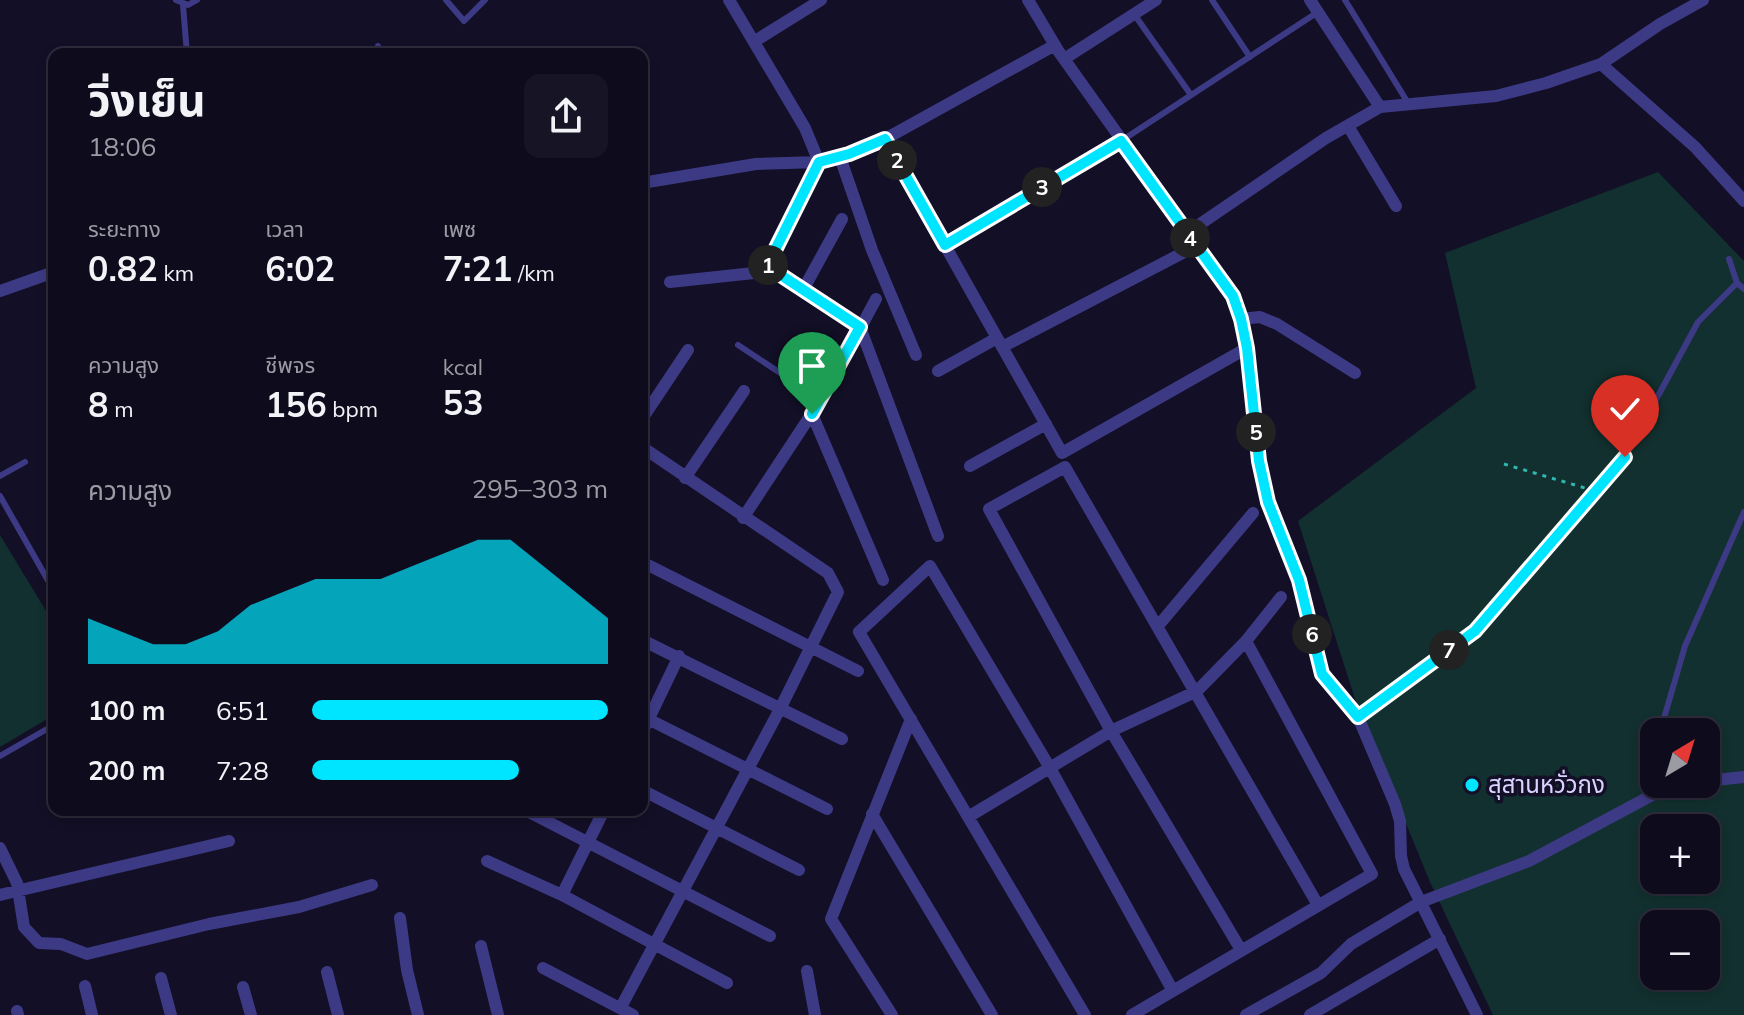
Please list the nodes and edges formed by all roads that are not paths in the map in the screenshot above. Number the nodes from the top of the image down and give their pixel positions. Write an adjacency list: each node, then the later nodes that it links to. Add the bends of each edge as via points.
1 (176, 0): 13 (lane)
2 (197, 0): 13 (lane)
3 (446, 0): 4 (lane, via 464,21)
4 (485, 0)
5 (729, 0): 16 (street)
6 (821, 0): 16 (street)
7 (1028, 0): 17 (street)
8 (1156, 0): 15 (street)
9 (1212, 0): 19 (lane)
10 (1310, 0): 14 (street)
11 (1345, 0): 23 (lane)
12 (1703, 0): 21 (street)
13 (183, 5): 18 (lane)
14 (1318, 12): 19 (lane); 24 (street)
15 (1134, 14): 20 (street); 22 (lane)
16 (755, 41): 29 (street)
17 (1055, 45): 20 (street); 26 (street)
18 (187, 48)
19 (1250, 57): 22 (lane)
20 (1064, 59): 27 (street)
21 (1601, 64): 23 (street, via 1496,96); 31 (street, via 1695,147)
22 (1191, 95): 27 (lane)
23 (1408, 103): 24 (street)
24 (1380, 107): 25 (street)
25 (1348, 126): 32 (street); 34 (street)
26 (885, 139): 28 (street); 35 (street)
27 (1121, 141): 34 (street); 35 (street)
28 (840, 157): 29 (street); 52 (street)
29 (819, 162): 30 (street, via 756,164); 38 (street)
30 (648, 182)
31 (1744, 201)
32 (1396, 206)
33 (842, 219): 43 (street)
34 (1187, 233): 36 (street)
35 (945, 245): 48 (street)
36 (1196, 246): 46 (street, via 1233,296); 48 (street)
37 (1729, 259): 41 (lane)
38 (767, 266): 40 (street, via 763,272); 43 (street)
39 (48, 276): 44 (street)
40 (670, 282)
41 (1737, 283): 42 (lane); 83 (lane, via 1698,322 1625,457 1475,631)
42 (1744, 289)
43 (803, 290): 47 (street)
44 (0, 291)
45 (876, 299): 47 (street)
46 (1241, 319): 50 (street); 54 (street, via 1266,319)
47 (860, 327): 56 (street); 69 (street)
48 (1000, 342): 53 (street); 59 (street)
49 (738, 345): 56 (lane)
50 (1247, 348): 59 (street, via 1062,453); 83 (street, via 1268,502 1299,580 1322,674)
51 (688, 350): 57 (street)
52 (916, 355)
53 (938, 371)
54 (1355, 373)
55 (744, 391): 64 (street)
56 (821, 400): 58 (street)
57 (648, 410)
58 (812, 414): 68 (street); 72 (street)
59 (1046, 424): 62 (street)
60 (648, 451): 64 (street)
61 (25, 462): 63 (lane)
62 (970, 466)
63 (0, 476)
64 (685, 478): 68 (street)
65 (0, 496): 71 (lane)
66 (1744, 512): 84 (lane, via 1685,646)
67 (1253, 513): 74 (street)
68 (743, 518): 77 (street, via 828,573 838,592)
69 (938, 536)
70 (648, 565): 77 (street)
71 (48, 580)
72 (883, 580)
73 (1281, 597): 75 (street)
74 (1158, 626): 80 (street); 88 (street, via 1065,467 989,509)
75 (1246, 641): 80 (street); 114 (street, via 1372,874)
76 (648, 643): 78 (street)
77 (809, 648): 79 (street); 81 (street)
78 (679, 656): 81 (street); 82 (street)
79 (858, 671)
80 (1197, 691): 88 (street); 114 (street)
81 (780, 709): 89 (street); 92 (street)
82 (648, 713)
83 (1358, 717): 113 (street, via 1398,812 1404,869)
84 (1664, 718)
85 (911, 719): 91 (street, via 859,632 930,566); 98 (street); 101 (street)
86 (648, 720): 92 (street)
87 (48, 728): 90 (lane)
88 (1111, 731): 91 (street); 120 (street)
89 (842, 739)
90 (0, 756)
91 (1050, 768): 101 (street); 128 (street)
92 (748, 770): 97 (street); 102 (street)
93 (1744, 777): 94 (street)
94 (1720, 780)
95 (648, 793): 102 (street)
96 (1642, 798): 113 (street, via 1529,861)
97 (827, 809)
98 (872, 814): 139 (street, via 831,919); 140 (street)
99 (537, 816): 104 (street)
100 (601, 816): 104 (street)
101 (968, 817): 141 (street)
102 (716, 829): 107 (street); 110 (street)
103 (229, 841): 109 (street)
104 (589, 841): 110 (street); 112 (street)
105 (0, 848): 109 (street)
106 (487, 861): 112 (street)
107 (799, 870)
108 (372, 885): 109 (street, via 299,907 87,954 39,943 24,927)
109 (19, 890): 111 (street)
110 (683, 891): 116 (street); 118 (street)
111 (0, 895)
112 (562, 895): 118 (street)
113 (1421, 902): 117 (street); 143 (street, via 1351,944 1321,973)
114 (1318, 905): 120 (street)
115 (400, 918): 135 (street)
116 (770, 936)
117 (1440, 939): 130 (street); 145 (street)
118 (654, 944): 125 (street); 129 (street)
119 (481, 946): 136 (street)
120 (1241, 950): 128 (street)
121 (543, 968): 129 (street)
122 (807, 971): 138 (street)
123 (327, 972): 134 (street)
124 (161, 978): 132 (street)
125 (727, 983)
126 (85, 986): 131 (street)
127 (243, 987): 133 (street)
128 (1173, 991): 142 (street)
129 (621, 1007): 137 (street)
130 (1332, 1009): 144 (street)
131 (92, 1015)
132 (171, 1015)
133 (251, 1015)
134 (338, 1015)
135 (418, 1015)
136 (498, 1015)
137 (633, 1015)
138 (815, 1015)
139 (892, 1015)
140 (992, 1015)
141 (1085, 1015)
142 (1132, 1015)
143 (1246, 1015)
144 (1310, 1015)
145 (1477, 1015)

